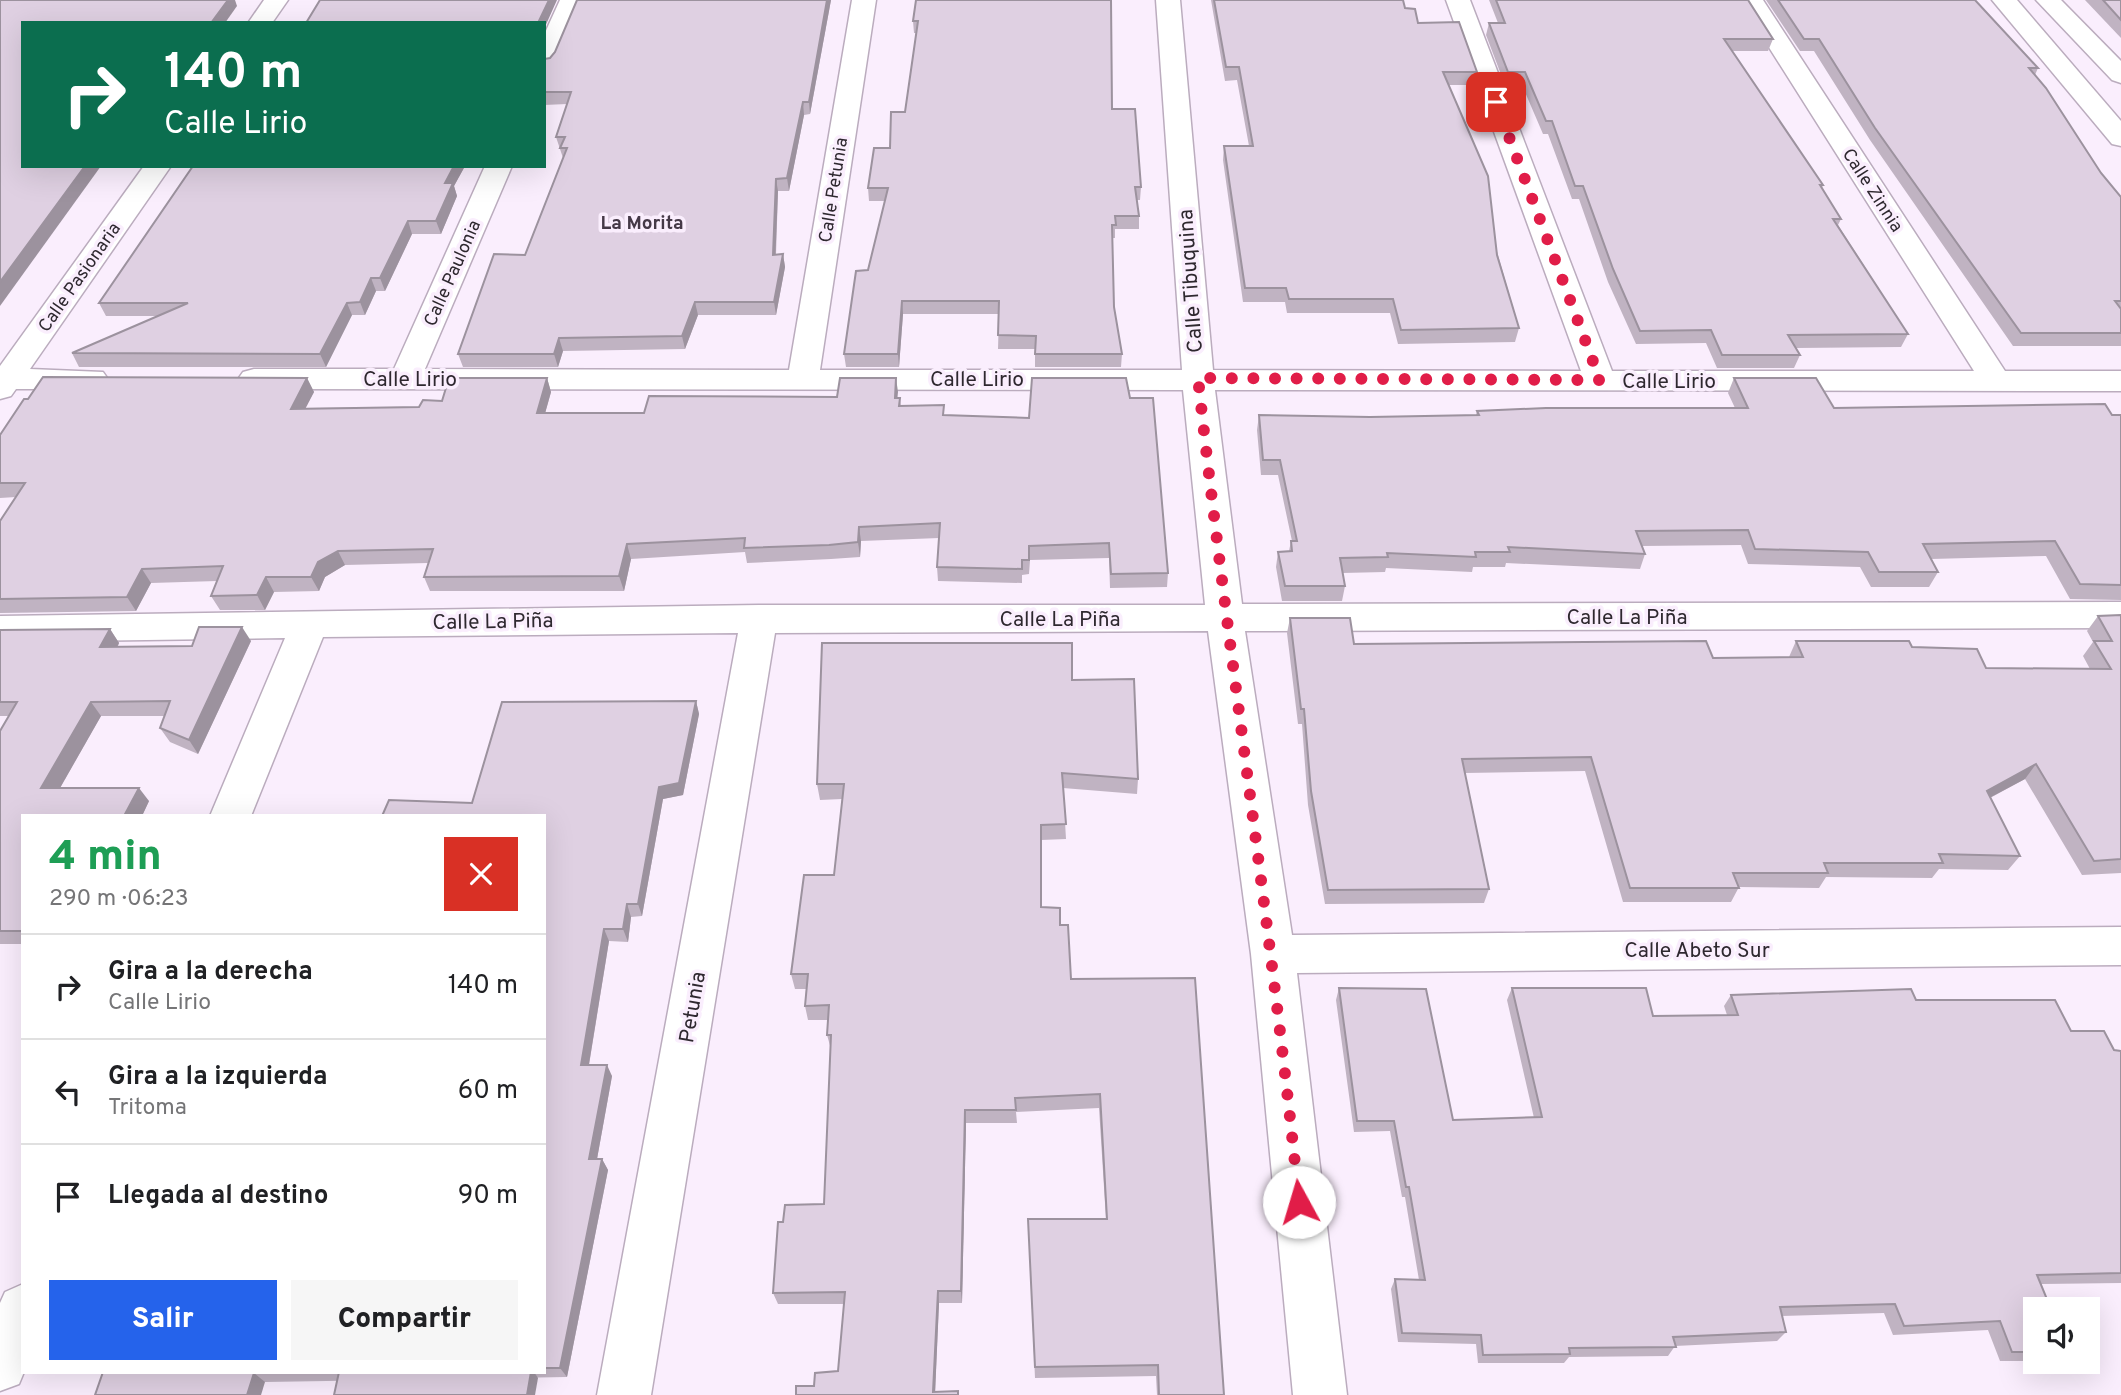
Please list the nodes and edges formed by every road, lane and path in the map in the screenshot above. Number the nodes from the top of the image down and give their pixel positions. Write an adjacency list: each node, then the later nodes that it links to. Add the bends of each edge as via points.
1 (276, 0): 9 (street)
2 (572, 0): 12 (street)
3 (864, 0): 21 (street, Calle Petunia)
4 (1168, 0): 17 (street, Calle Tibuquina)
5 (1458, 0): 22 (street)
6 (1751, 0): 23 (street, Calle Zinnia)
7 (2004, 0): 10 (street)
8 (2048, 0): 11 (street)
9 (261, 21)
10 (2048, 52): 11 (street); 14 (street)
11 (2111, 52): 13 (street)
12 (546, 58)
13 (2121, 75)
14 (2121, 138)
15 (157, 168): 25 (street, Calle Pasionaria)
16 (498, 168): 20 (street, Calle Paulonia)
17 (1198, 378): 21 (street, Calle Lirio); 22 (street, Calle Lirio); 28 (street, Calle Tibuquina)
18 (116, 379): 25 (street)
19 (226, 379): 20 (street, Calle Lirio)
20 (405, 380): 21 (street, Calle Lirio)
21 (803, 380)
22 (1600, 380): 23 (street, Calle Lirio)
23 (1996, 381): 24 (street, Calle Lirio)
24 (2121, 381)
25 (2, 382)
26 (2121, 615): 28 (street, Calle La Piña)
27 (759, 618): 28 (street, Calle La Piña); 29 (street, Calle La Piña); 36 (street, Petunia)
28 (1225, 620): 33 (street, Calle Tibuquina)
29 (310, 622): 30 (street, Calle La Piña); 31 (street)
30 (0, 629)
31 (231, 814)
32 (2121, 946): 33 (street, Calle Abeto Sur)
33 (1273, 954): 37 (street, Calle Tibuquina)
34 (21, 1315): 35 (street)
35 (0, 1365)
36 (624, 1395)
37 (1320, 1395)

